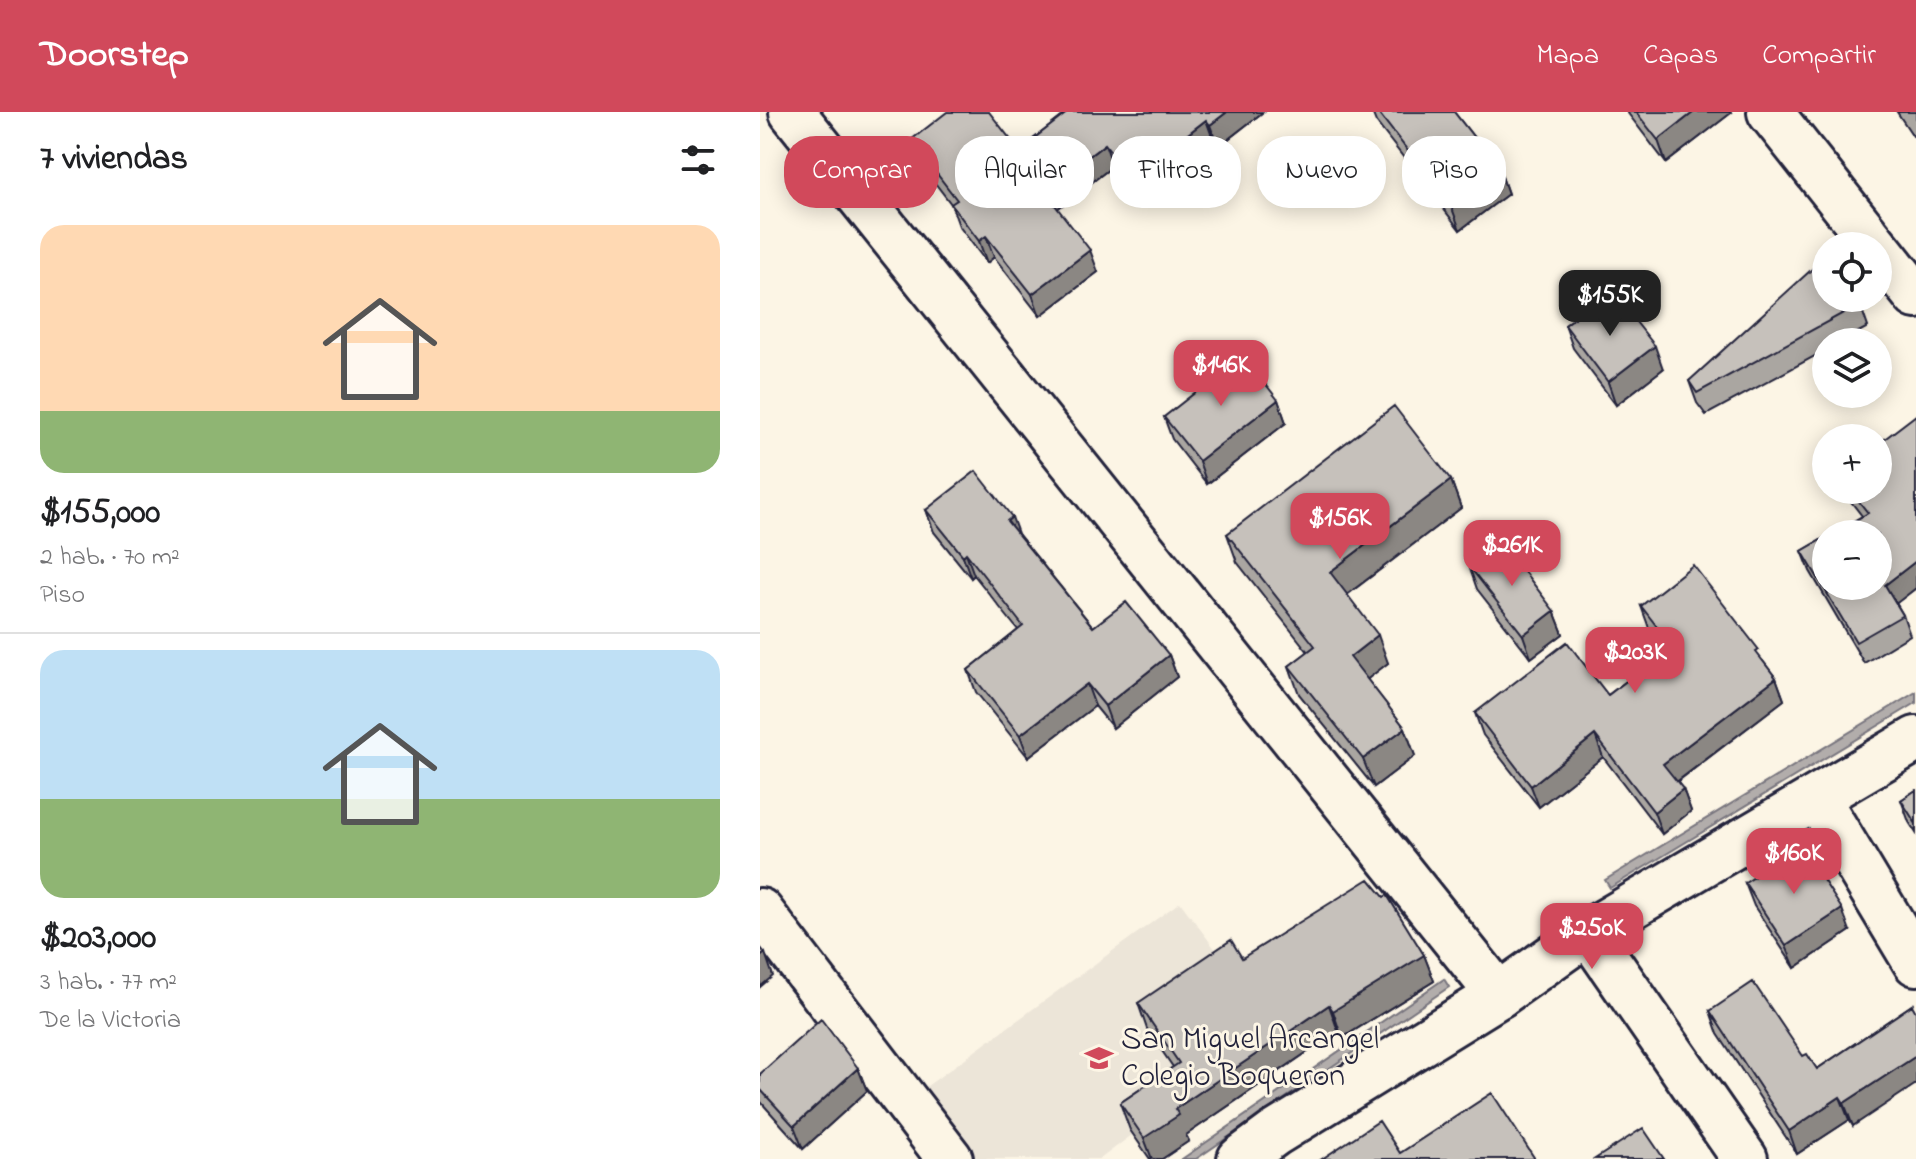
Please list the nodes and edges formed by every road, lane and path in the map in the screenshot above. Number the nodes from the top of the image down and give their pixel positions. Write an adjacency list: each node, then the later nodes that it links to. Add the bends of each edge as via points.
1 (792, 112): 11 (street)
2 (1770, 112): 3 (street)
3 (1865, 232)
4 (1892, 266): 5 (street)
5 (1916, 296)
6 (1916, 739): 7 (street)
7 (1817, 798): 9 (street); 10 (street)
8 (760, 911): 12 (street)
9 (1588, 932): 11 (street); 14 (street)
10 (1916, 963)
11 (1499, 995): 13 (street)
12 (950, 1159)
13 (1240, 1159)
14 (1745, 1159)

